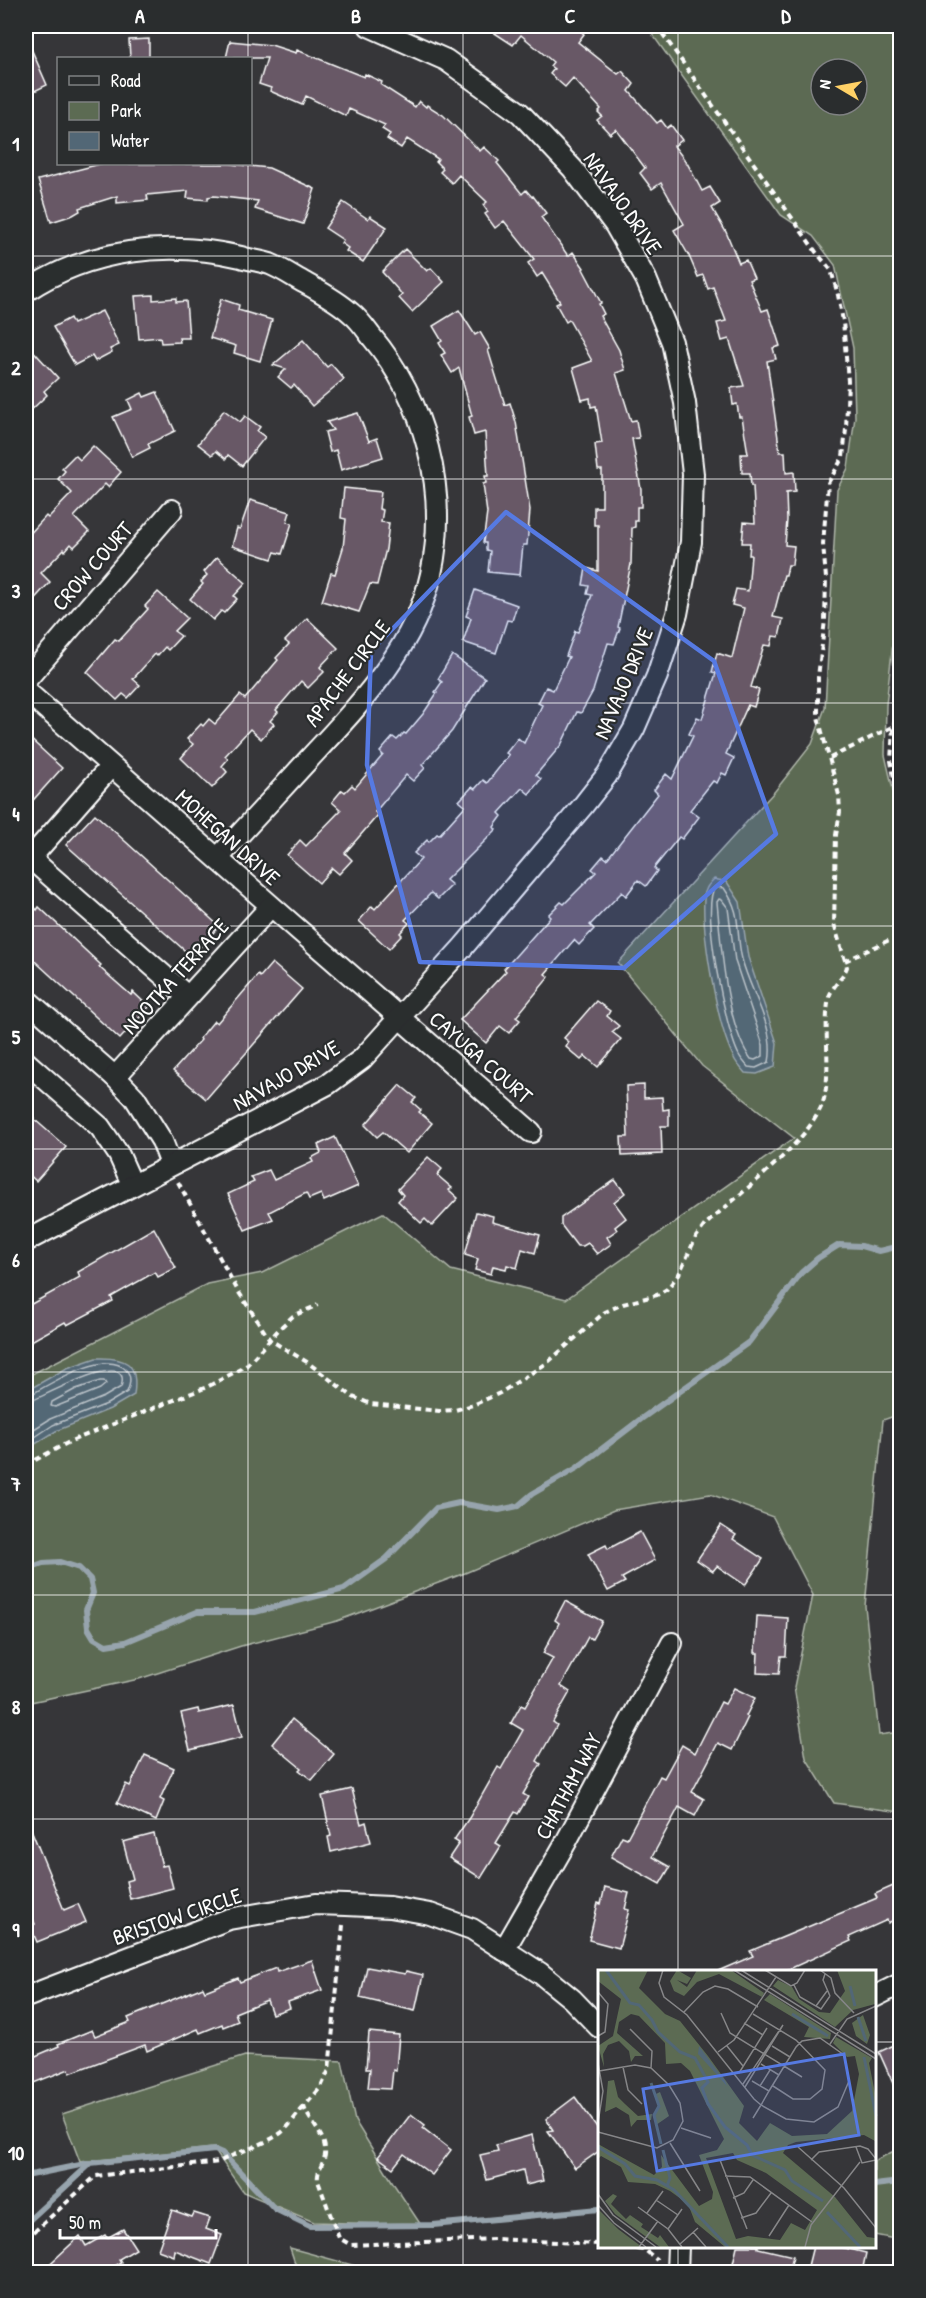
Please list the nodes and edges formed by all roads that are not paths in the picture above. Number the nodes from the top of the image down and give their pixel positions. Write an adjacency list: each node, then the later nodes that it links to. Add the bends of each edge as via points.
1 (369, 26): 12 (street, NAVAJO DRIVE, via 446,60 520,113 573,169 615,225 646,279 672,342 685,404 693,474 691,542 677,614 634,729 607,775 582,807)
2 (26, 291): 7 (street, APACHE CIRCLE, via 45,278 91,259 137,250 215,251 270,264 352,313 384,351 407,389 423,430 434,475 437,524 431,574 418,614 377,681)
3 (172, 510): 4 (street, CROW COURT)
4 (26, 680)
5 (26, 690): 6 (street, MOHEGAN DRIVE)
6 (111, 766): 7 (street, MOHEGAN DRIVE); 8 (street)
7 (218, 858): 9 (street, MOHEGAN DRIVE)
8 (28, 861): 10 (street)
9 (270, 907): 10 (street, NOOTKA TERRACE); 12 (street, MOHEGAN DRIVE)
10 (187, 996): 14 (street, NOOTKA TERRACE)
11 (26, 999): 14 (street)
12 (399, 1018): 15 (street, CAYUGA COURT); 16 (street, NAVAJO DRIVE, via 362,1059 328,1084)
13 (26, 1062): 17 (street, via 100,1127)
14 (115, 1077): 16 (street, via 135,1098)
15 (531, 1132)
16 (171, 1164): 17 (street, NAVAJO DRIVE)
17 (132, 1184): 18 (street, NAVAJO DRIVE)
18 (26, 1241)
19 (672, 1643): 20 (street, CHATHAM WAY)
20 (504, 1950): 23 (street, BRISTOW CIRCLE, via 471,1929 430,1914 390,1907 316,1904 229,1919); 24 (street, BRISTOW CIRCLE, via 548,1979)
21 (900, 1984): 22 (street)
22 (875, 1996)
23 (26, 1997)
24 (598, 2026)
25 (678, 2247): 26 (street)
26 (677, 2272)

